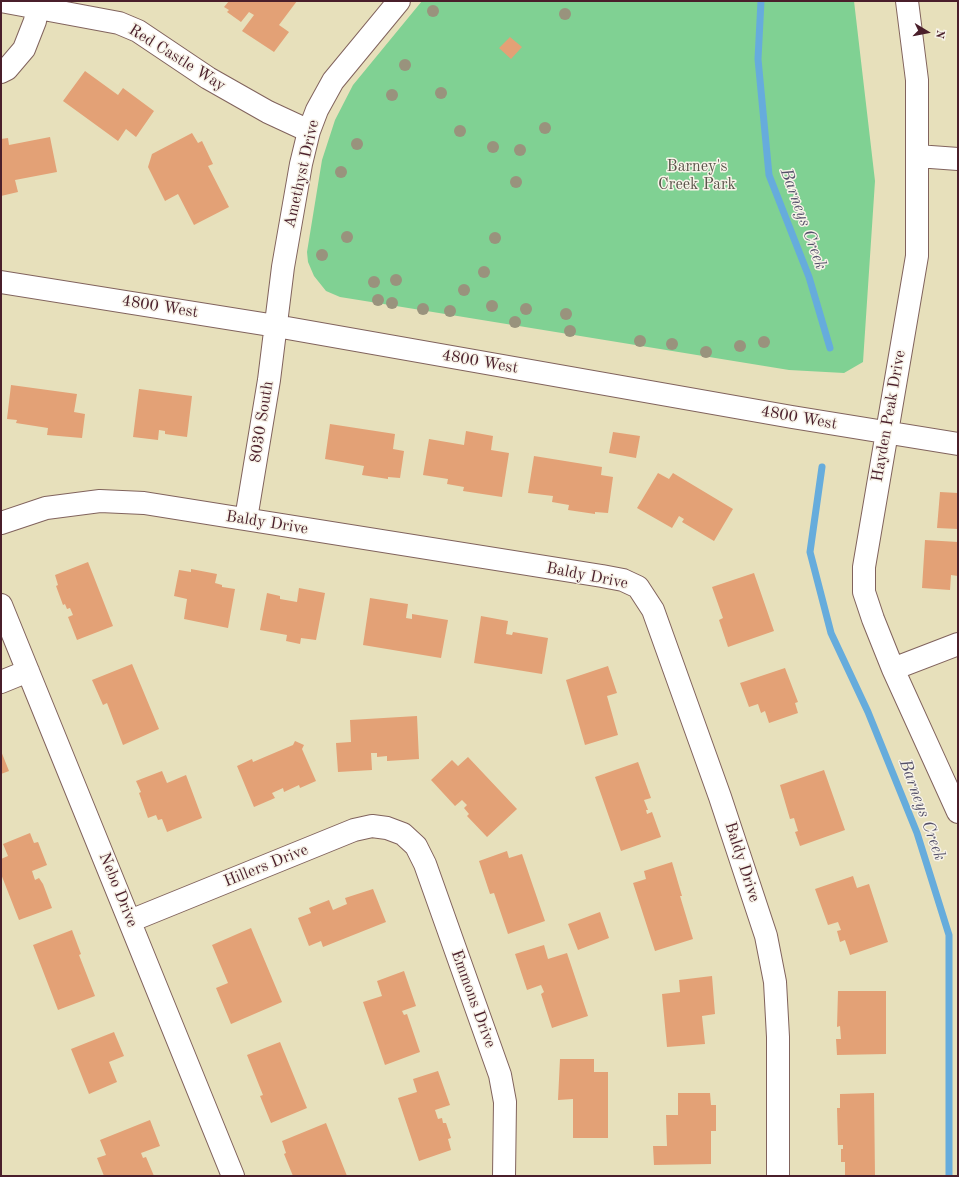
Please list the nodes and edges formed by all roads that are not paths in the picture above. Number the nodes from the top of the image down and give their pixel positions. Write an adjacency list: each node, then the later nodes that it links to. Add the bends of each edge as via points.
1 (1, 1): 4 (street, Red Castle Way)
2 (399, 1): 6 (street, Amethyst Drive, via 334,81 317,110)
3 (907, 1): 7 (street, Hayden Peak Drive, via 917,80)
4 (38, 7): 5 (street, via 24,49 8,69); 6 (street, Red Castle Way, via 120,23 138,31 208,78 268,112)
5 (1, 72)
6 (309, 131): 10 (street, Amethyst Drive, via 283,267)
7 (917, 156): 8 (street); 11 (street, Hayden Peak Drive, via 918,256)
8 (958, 159)
9 (1, 282): 10 (street, 4800 West)
10 (276, 326): 11 (street, 4800 West); 13 (street, 8030 South)
11 (886, 433): 12 (street, 4800 West); 17 (street, Hayden Peak Drive, via 864,567 864,592)
12 (958, 444)
13 (246, 519): 14 (street, Baldy Drive, via 144,502 100,501 46,508); 25 (street, Baldy Drive, via 602,576 623,580 638,587 653,610 720,797 766,936 775,982 778,1037)
14 (1, 523)
15 (1, 605): 18 (street, Nebo Drive)
16 (958, 644): 17 (street)
17 (893, 669): 20 (street, Hayden Peak Drive)
18 (28, 671): 19 (street); 22 (street, Nebo Drive)
19 (1, 682)
20 (958, 812)
21 (403, 834): 22 (street, Hillers Drive, via 372,826 354,830); 24 (street, Emmons Drive, via 416,846 425,864 500,1075 505,1102)
22 (130, 921): 23 (street, Nebo Drive)
23 (233, 1176)
24 (504, 1176)
25 (778, 1176)

